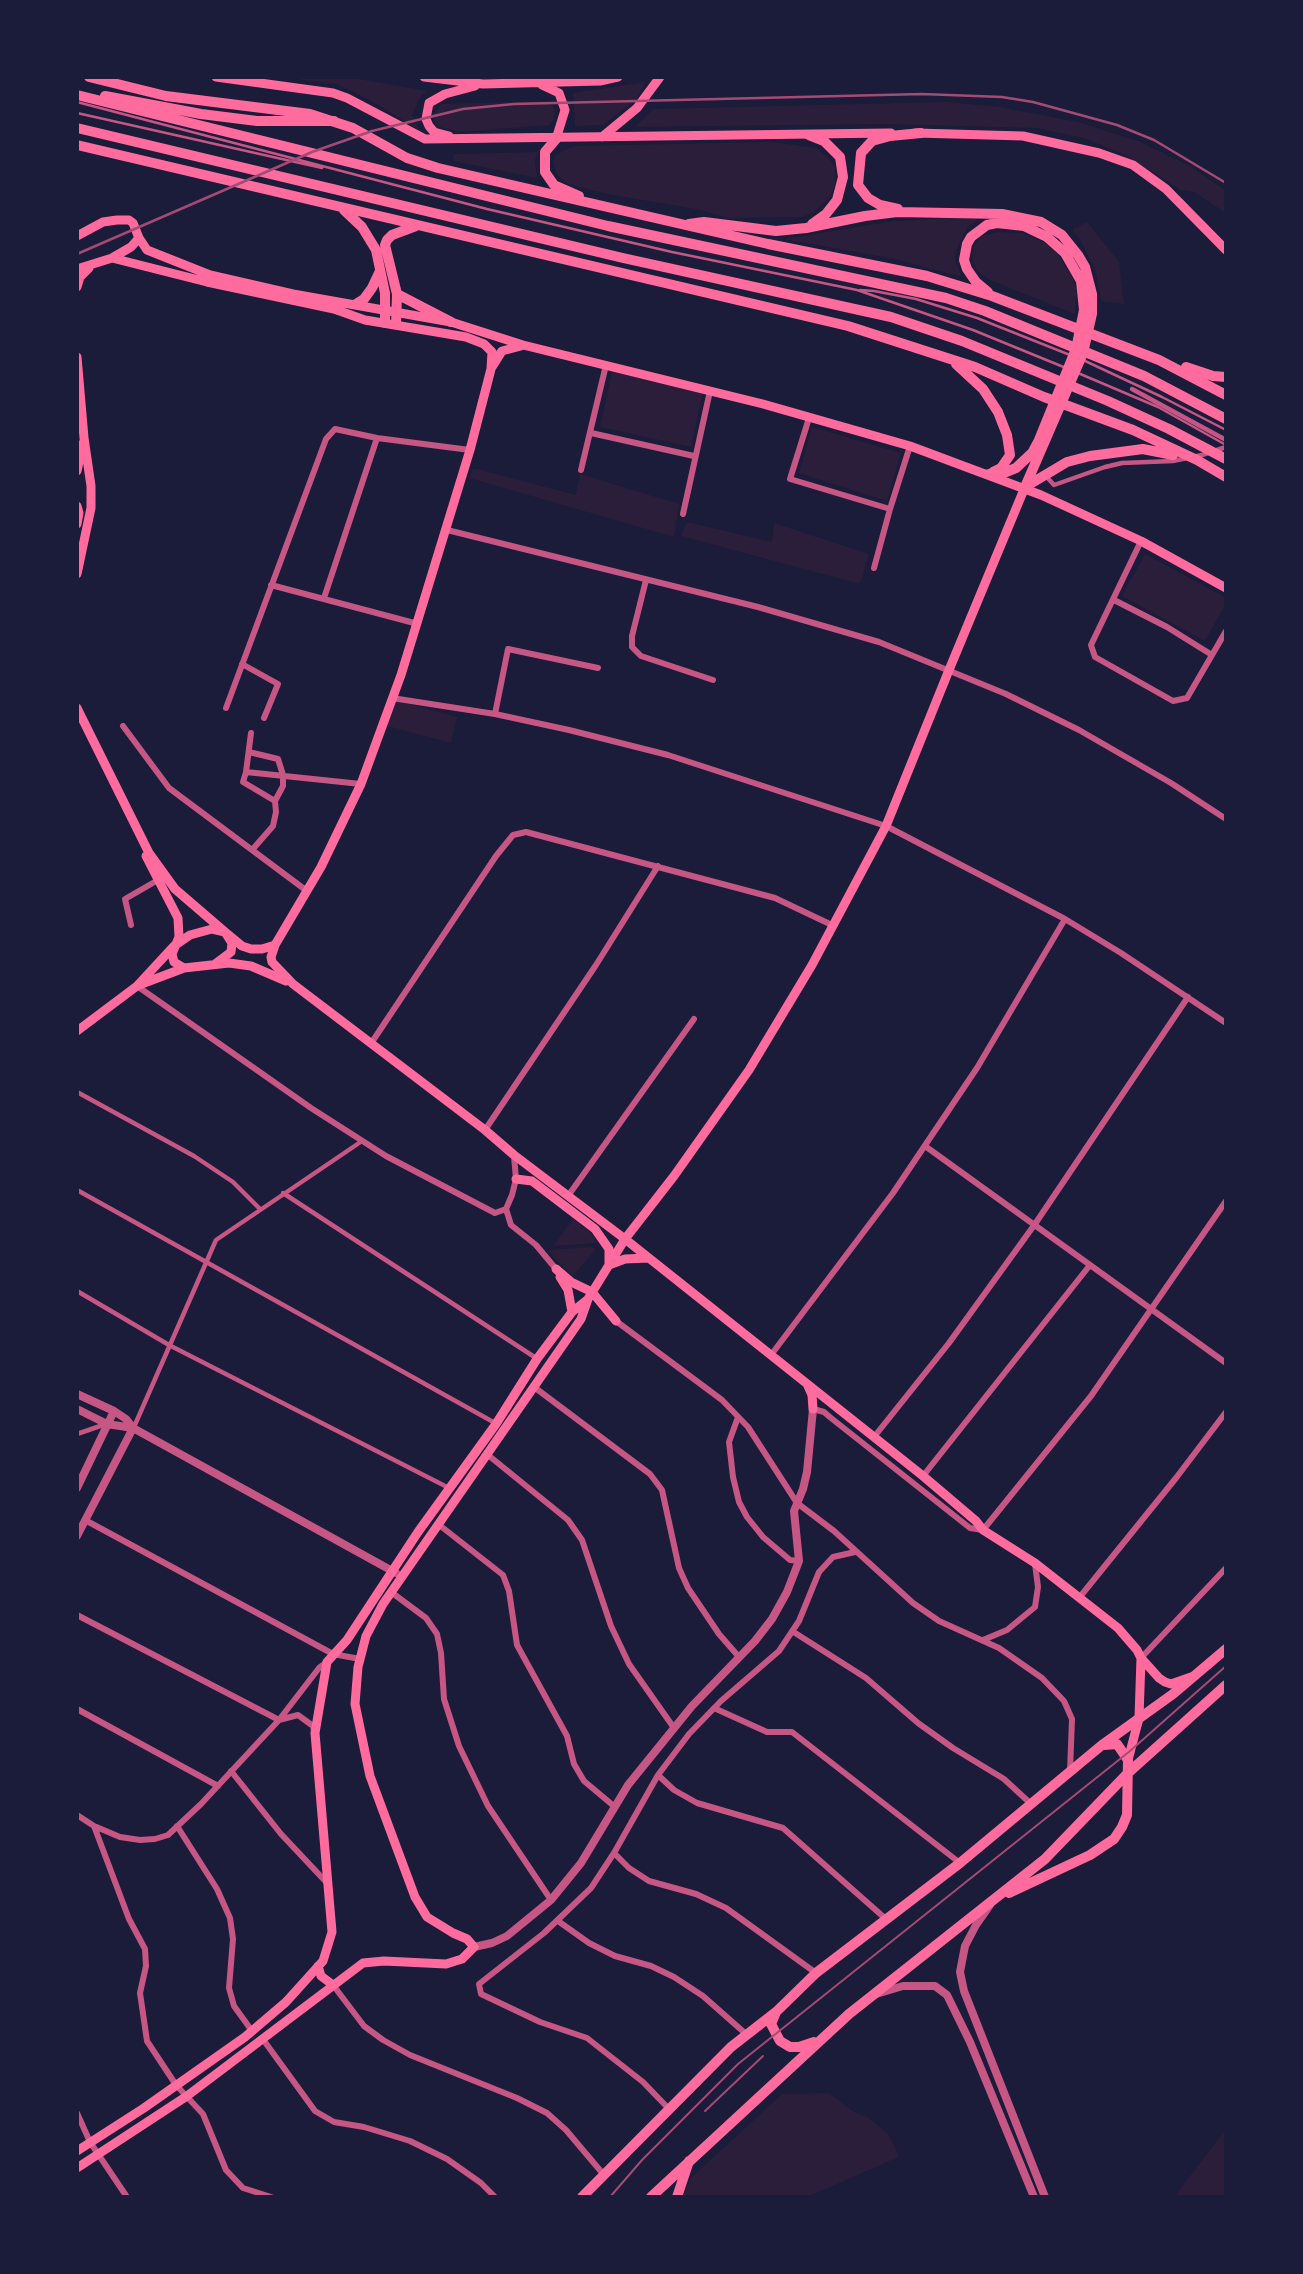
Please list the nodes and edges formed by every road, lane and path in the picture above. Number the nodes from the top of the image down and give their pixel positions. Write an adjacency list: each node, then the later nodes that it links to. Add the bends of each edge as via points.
1 (89, 77): 11 (main road, via 166,96)
2 (216, 77): 16 (main road, via 333,93 413,135)
3 (424, 77): 8 (main road)
4 (618, 77): 6 (main road)
5 (660, 77): 15 (main road, via 637,108)
6 (600, 79): 7 (main road)
7 (538, 83): 8 (main road); 17 (main road, via 559,93 565,110)
8 (483, 84): 16 (main road, via 436,97 426,109 434,132)
9 (80, 98): 11 (main road, via 103,96 257,121); 19 (lane); 54 (main road, via 596,224 946,298 1144,376)
10 (77, 113): 19 (lane)
11 (334, 121): 20 (main road, via 422,163)
12 (77, 128): 64 (main road, via 891,317 1108,401)
13 (921, 133): 14 (main road); 22 (main road, via 872,141 861,153 858,170 858,185 868,198); 28 (main road, via 1023,136 1133,165 1166,189)
14 (809, 135): 15 (main road); 25 (main road, via 824,141 840,157 843,177 837,200)
15 (602, 137): 17 (main road)
16 (468, 139): 17 (main road)
17 (556, 139): 20 (main road, via 545,152 545,173 554,185)
18 (77, 145): 21 (main road)
19 (349, 174): 34 (lane, via 628,242)
20 (598, 206): 23 (main road)
21 (341, 208): 24 (main road); 32 (main road, via 369,236)
22 (912, 212): 25 (main road); 42 (main road, via 1002,214 1052,228 1071,245 1085,267 1092,294)
23 (683, 225): 25 (main road, via 704,222 776,231); 36 (main road, via 889,267)
24 (416, 226): 35 (main road, via 392,235 385,245); 44 (main road, via 848,326)
25 (806, 228)
26 (77, 236): 27 (main road, via 117,220 134,223)
27 (139, 238): 29 (main road); 37 (main road, via 147,250 210,275)
28 (1226, 250)
29 (112, 258): 30 (main road); 41 (main road)
30 (92, 265): 31 (main road); 33 (main road)
31 (77, 270)
32 (380, 270): 37 (main road, via 372,288); 38 (main road)
33 (77, 287)
34 (857, 290): 55 (lane, via 916,299 977,318 1124,378); 60 (lane, via 1024,350 1158,407)
35 (397, 294): 39 (main road); 40 (main road)
36 (992, 296): 42 (main road, via 967,270 967,244 987,225 1024,226 1055,243 1074,267 1081,281); 46 (main road)
37 (356, 304): 38 (main road)
38 (386, 310): 39 (main road); 41 (main road)
39 (397, 312): 40 (main road); 41 (main road)
40 (451, 322): 43 (main road)
41 (391, 324): 48 (main road, via 442,331 484,344 492,352)
42 (1086, 325): 56 (main road, via 1083,353)
43 (523, 345): 47 (main road); 48 (main road, via 502,352)
44 (942, 354): 65 (main road); 68 (main road, via 983,389 1003,422 1010,455 1001,468)
45 (77, 356): 58 (main road)
46 (1159, 360): 49 (main road); 52 (main road)
47 (606, 365): 51 (main road); 57 (street)
48 (491, 369): 62 (main road)
49 (1226, 377)
50 (1132, 389): 60 (street)
51 (710, 391): 53 (main road); 63 (street)
52 (1226, 395)
53 (809, 418): 61 (main road); 73 (street, via 790,479)
54 (1226, 419)
55 (1226, 430)
56 (1047, 432): 68 (main road, via 1023,462 1006,472); 71 (main road)
57 (591, 433): 63 (street); 66 (street)
58 (84, 438): 67 (main road); 79 (main road, via 91,508)
59 (377, 438): 62 (street); 81 (street, via 335,429 326,439); 83 (street)
60 (1226, 444): 69 (street, via 1173,461 1105,467 1054,485)
61 (910, 446): 68 (main road); 73 (street)
62 (470, 450): 76 (main road)
63 (694, 456): 74 (street)
64 (1226, 459)
65 (1197, 460): 69 (main road, via 1152,449 1130,450 1067,462); 70 (main road)
66 (582, 470)
67 (77, 471)
68 (989, 474): 71 (main road)
69 (1044, 475): 71 (main road)
70 (1226, 477)
71 (1025, 488): 77 (main road); 90 (main road)
72 (77, 506): 75 (main road)
73 (890, 509): 78 (street)
74 (683, 514)
75 (77, 524)
76 (447, 530): 80 (street); 85 (main road)
77 (1141, 541): 82 (main road); 84 (street)
78 (874, 568)
79 (77, 574)
80 (646, 580): 90 (street, via 837,629); 91 (street, via 632,647 641,656)
81 (271, 585): 83 (street); 88 (street)
82 (1226, 587)
83 (324, 598): 85 (street)
84 (1114, 600): 87 (street); 87 (street, via 1091,645 1094,657 1173,701 1186,698)
85 (418, 624): 92 (main road)
86 (1226, 631): 87 (street)
87 (1212, 655)
88 (242, 664): 94 (street); 97 (street, via 278,684)
89 (598, 668): 95 (street, via 508,649)
90 (948, 670): 105 (street, via 1079,730); 106 (main road)
91 (713, 680)
92 (393, 698): 95 (street); 103 (main road)
93 (77, 708): 114 (main road, via 149,853 175,889)
94 (226, 708)
95 (495, 715): 106 (street, via 668,755)
96 (77, 718): 109 (main road)
97 (264, 718)
98 (123, 726): 107 (street, via 169,789)
99 (251, 733): 100 (street)
100 (249, 752): 101 (street); 102 (street, via 278,759)
101 (246, 772): 102 (street); 104 (street, via 243,782)
102 (283, 775): 103 (street); 104 (street)
103 (361, 784): 110 (main road)
104 (275, 801): 107 (street, via 273,826)
105 (1226, 819)
106 (886, 826): 111 (street); 113 (main road)
107 (252, 850): 110 (street)
108 (658, 866): 113 (street, via 775,898); 125 (street, via 526,832 513,835); 127 (street)
109 (158, 880): 112 (street, via 125,899); 116 (main road, via 178,918 179,937)
110 (307, 891): 115 (main road)
111 (1065, 919): 121 (street); 129 (street)
112 (131, 925)
113 (834, 926): 139 (main road, via 748,1070)
114 (225, 932): 115 (main road, via 251,949); 116 (main road, via 202,931); 117 (main road, via 232,943 231,952)
115 (275, 945): 119 (main road, via 272,962)
116 (174, 946): 118 (main road, via 174,962); 120 (main road)
117 (215, 964): 118 (main road); 119 (main road, via 251,966)
118 (184, 968): 120 (main road)
119 (293, 984): 125 (main road)
120 (137, 986): 124 (main road); 128 (street)
121 (1188, 997): 123 (street); 138 (street)
122 (694, 1019): 134 (street)
123 (1226, 1023)
124 (77, 1031)
125 (372, 1042): 127 (main road)
126 (77, 1092): 136 (street, via 194,1156 233,1182)
127 (485, 1130): 130 (main road)
128 (362, 1141): 133 (street); 137 (street, via 495,1213)
129 (925, 1146): 138 (street); 151 (street)
130 (514, 1155): 131 (street); 134 (main road)
131 (516, 1179): 137 (street); 142 (main road, via 532,1181 595,1229 609,1249)
132 (77, 1190): 141 (street)
133 (283, 1193): 136 (street); 152 (street)
134 (568, 1196): 139 (main road)
135 (1226, 1201): 147 (street)
136 (260, 1209): 141 (street, via 216,1240)
137 (506, 1209): 144 (street, via 511,1225)
138 (1035, 1224): 143 (street); 167 (street)
139 (625, 1239): 140 (main road); 142 (main road)
140 (648, 1258): 142 (main road); 151 (main road)
141 (207, 1263): 150 (street); 164 (street)
142 (609, 1265): 146 (main road)
143 (1090, 1265): 147 (street); 169 (street)
144 (556, 1269): 146 (main road); 148 (main road, via 568,1290)
145 (77, 1291): 150 (street)
146 (590, 1296): 148 (main road); 149 (main road); 155 (main road, via 581,1319)
147 (1152, 1310): 153 (street); 175 (street, via 1091,1396)
148 (572, 1312): 152 (main road)
149 (617, 1321): 162 (street)
150 (169, 1345): 165 (street); 171 (street)
151 (771, 1355): 154 (main road)
152 (537, 1359): 164 (main road)
153 (1226, 1363)
154 (807, 1384): 157 (main road); 159 (main road)
155 (534, 1387): 164 (main road); 189 (street, via 650,1474 662,1490 678,1568)
156 (77, 1394): 160 (street)
157 (833, 1404): 159 (main road, via 823,1402); 167 (main road)
158 (77, 1409): 163 (street)
159 (813, 1409): 172 (street, via 807,1472); 175 (street, via 824,1412 970,1528)
160 (114, 1412): 163 (street); 165 (street)
161 (1226, 1412): 184 (street)
162 (738, 1417): 172 (street); 178 (street, via 729,1442 739,1502 762,1537 790,1560)
163 (107, 1424): 165 (street); 166 (street); 170 (street)
164 (501, 1426): 168 (main road); 171 (main road)
165 (133, 1428): 173 (street); 181 (street)
166 (77, 1434)
167 (874, 1437): 169 (main road)
168 (488, 1455): 174 (main road); 199 (street, via 568,1520 582,1540 629,1664)
169 (923, 1476): 175 (main road)
170 (77, 1488)
171 (450, 1489): 181 (main road)
172 (797, 1503): 177 (street); 178 (street, via 794,1519)
173 (85, 1520): 176 (street); 190 (street)
174 (438, 1524): 182 (main road); 209 (street, via 503,1575 517,1645 567,1736 574,1764 584,1781)
175 (983, 1530): 179 (main road)
176 (77, 1536)
177 (855, 1552): 186 (street, via 833,1557 819,1572); 187 (street, via 912,1603)
178 (799, 1561): 189 (street, via 772,1619)
179 (1035, 1563): 184 (main road); 187 (street, via 1035,1607 1007,1630)
180 (1226, 1568): 191 (street)
181 (392, 1571): 182 (street); 190 (main road)
182 (402, 1576): 183 (main road)
183 (391, 1592): 192 (main road, via 366,1636); 216 (street, via 426,1618 437,1634 444,1699 463,1755 488,1805)
184 (1079, 1598): 191 (main road, via 1118,1628)
185 (77, 1615): 198 (street)
186 (792, 1631): 195 (street, via 779,1651); 208 (street, via 866,1678 918,1723 1004,1779)
187 (983, 1640): 204 (street, via 1042,1678 1064,1700 1072,1719)
188 (1226, 1649): 193 (main road)
189 (739, 1657): 199 (street)
190 (330, 1658): 192 (street); 198 (street); 200 (main road)
191 (1141, 1658): 193 (main road, via 1171,1684); 197 (main road)
192 (360, 1659): 220 (main road, via 355,1704 361,1741 415,1897 428,1917)
193 (1199, 1673): 197 (main road)
194 (1226, 1685): 205 (main road)
195 (714, 1708): 206 (street); 214 (street, via 767,1732 792,1732)
196 (77, 1709): 207 (street)
197 (1139, 1718): 201 (main road); 202 (main road)
198 (279, 1720): 200 (street, via 298,1715); 203 (street)
199 (674, 1728): 209 (street)
200 (314, 1732): 215 (main road)
201 (1102, 1745): 202 (main road, via 1117,1744); 204 (main road)
202 (1128, 1760): 205 (main road)
203 (231, 1771): 207 (street); 215 (street, via 281,1834)
204 (1070, 1772): 208 (main road)
205 (1128, 1773): 217 (main road, via 1045,1859); 217 (main road, via 1127,1815 1114,1839)
206 (658, 1775): 213 (street); 218 (street, via 697,1803 783,1828)
207 (218, 1786): 212 (street)
208 (1030, 1803): 214 (main road)
209 (615, 1807): 216 (street, via 582,1863)
210 (77, 1815): 211 (street)
211 (94, 1826): 212 (street, via 140,1840 168,1835); 230 (street, via 145,1949 140,1993 147,2041)
212 (177, 1826): 226 (street, via 230,1917 229,1988 234,2006)
213 (614, 1853): 219 (street, via 591,1888); 222 (street, via 649,1881 726,1908)
214 (960, 1863): 218 (main road)
215 (329, 1884): 221 (main road, via 332,1932)
216 (551, 1900): 220 (street, via 507,1936)
217 (993, 1901): 224 (main road); 247 (street, via 965,1946 960,1972)
218 (887, 1920): 222 (main road)
219 (558, 1921): 227 (street, via 607,1952 674,1977); 232 (street, via 479,1984 481,1994 587,2038)
220 (474, 1947): 223 (main road, via 462,1959 446,1964 363,1963)
221 (318, 1966): 223 (main road, via 321,1976); 226 (main road, via 286,2003)
222 (816, 1973): 225 (main road)
223 (333, 1985): 228 (main road); 239 (street, via 364,2026 392,2045 547,2113)
224 (870, 1996): 229 (main road); 246 (street, via 903,1986 935,1986 947,1995)
225 (776, 2012): 227 (main road); 229 (main road, via 771,2024 780,2041 799,2047)
226 (252, 2031): 230 (main road)
227 (746, 2034): 232 (main road)
228 (262, 2038): 231 (main road); 242 (street, via 315,2111 334,2122 410,2141 447,2159)
229 (817, 2040): 237 (main road)
230 (176, 2085): 231 (street); 234 (main road)
231 (187, 2096): 236 (main road); 241 (street, via 203,2114 226,2170 243,2188)
232 (669, 2109): 239 (main road)
233 (77, 2113): 234 (street)
234 (90, 2142): 235 (main road); 236 (street)
235 (77, 2151)
236 (98, 2154): 238 (main road); 240 (street)
237 (689, 2160): 244 (main road); 245 (main road)
238 (77, 2168)
239 (604, 2175): 243 (main road)
240 (127, 2197)
241 (271, 2197)
242 (495, 2197)
243 (582, 2197)
244 (651, 2197)
245 (677, 2197)
246 (1034, 2197)
247 (1045, 2197)

